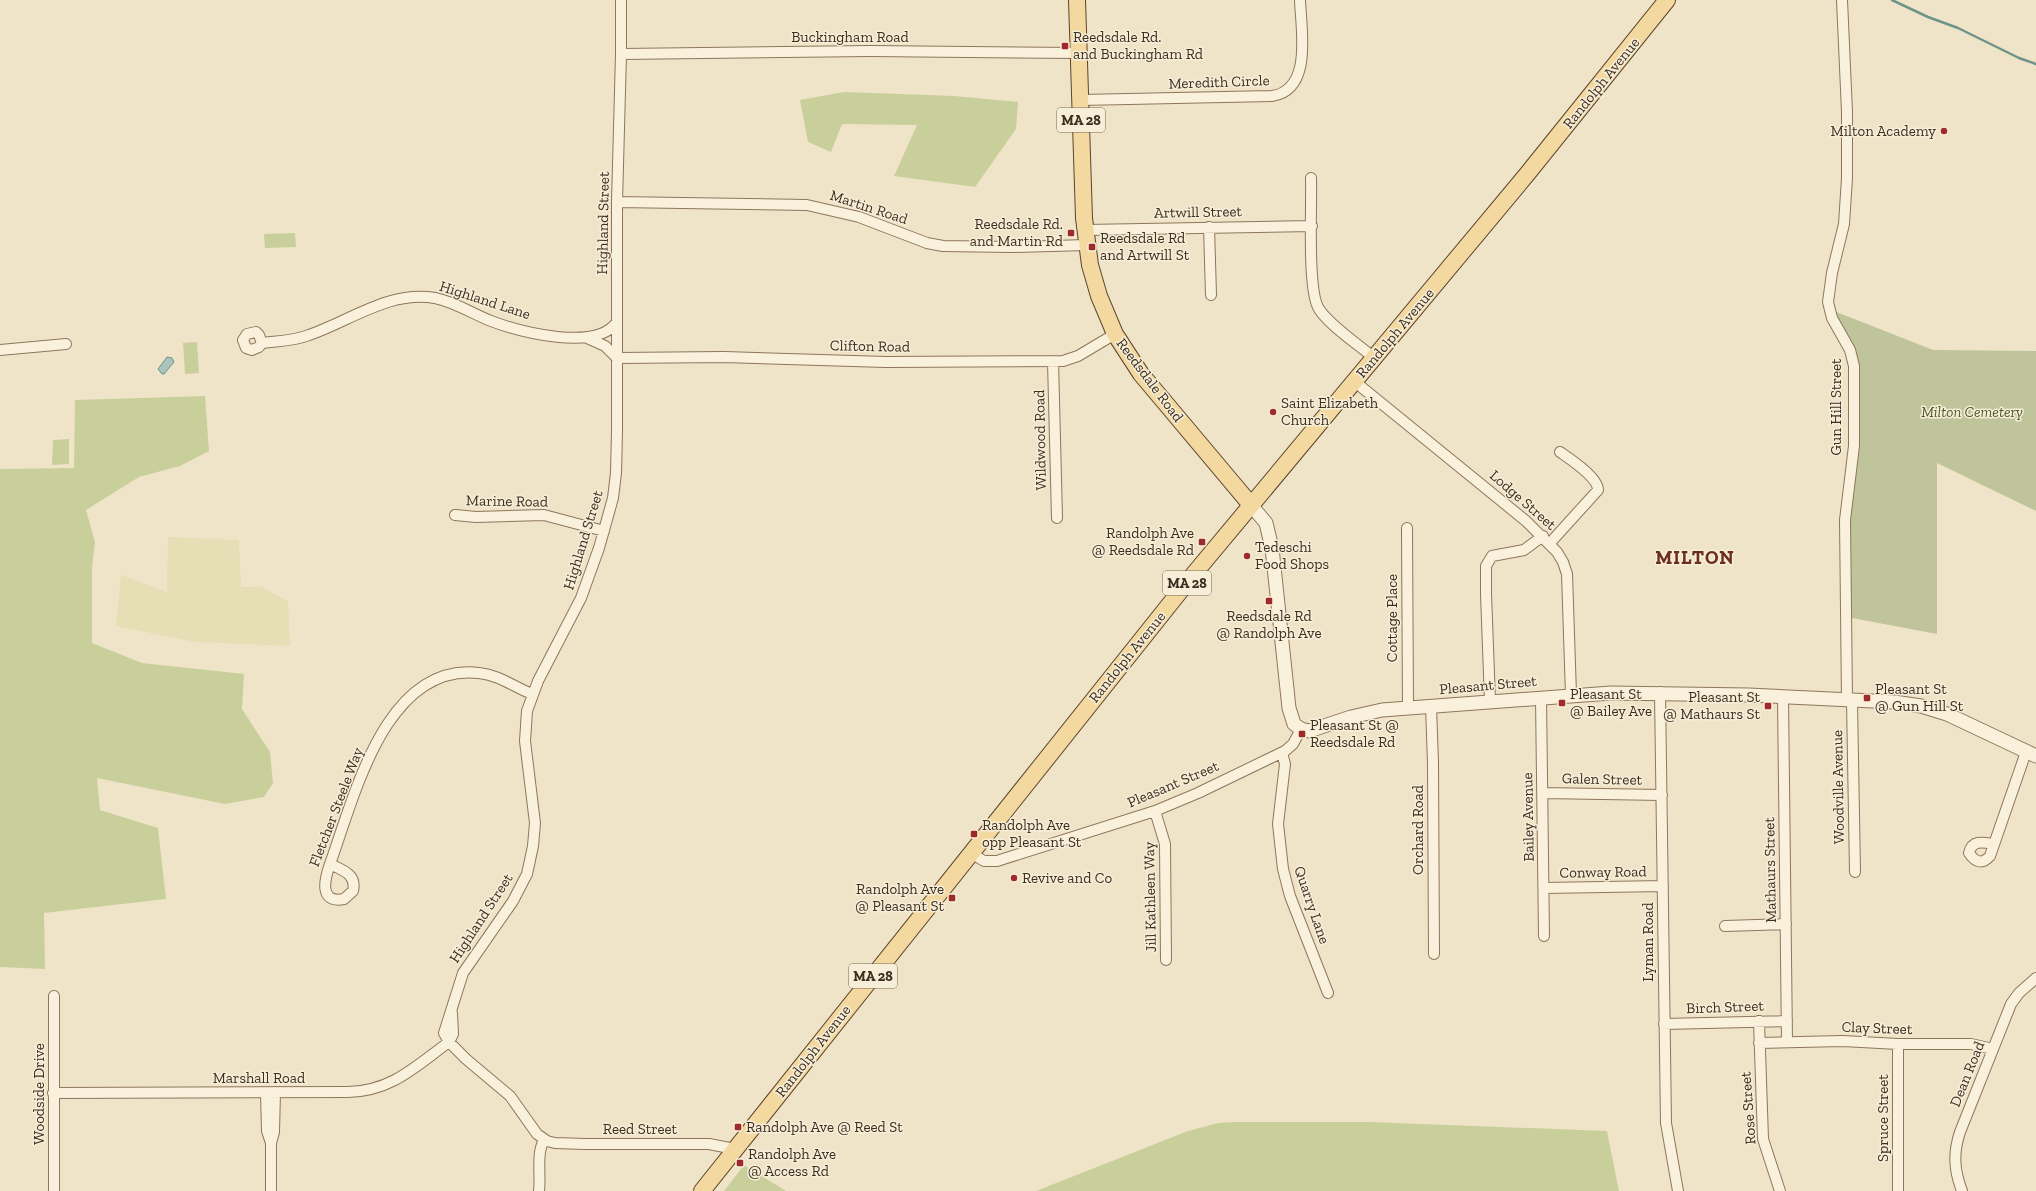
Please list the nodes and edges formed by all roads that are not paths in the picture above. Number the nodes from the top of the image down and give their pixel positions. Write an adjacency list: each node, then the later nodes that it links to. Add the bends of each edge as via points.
1 (620, 0): 7 (street, Highland Street)
2 (1077, 0): 6 (main road, Reedsdale Road / MA 28)
3 (1300, 0): 8 (street, Meredith Circle, via 1301,63 1296,81 1283,94)
4 (1667, 0): 22 (main road, Randolph Avenue, via 1528,173)
5 (1842, 0): 37 (street, Gun Hill Street, via 1847,178 1844,224 1828,302 1832,318 1850,350 1854,366 1854,446 1845,520)
6 (1079, 53): 7 (street, Buckingham Road, via 870,51); 8 (main road, Reedsdale Road / MA 28)
7 (621, 54): 10 (street, Highland Street)
8 (1080, 100): 13 (main road, Reedsdale Road / MA 28)
9 (1311, 178): 11 (street)
10 (617, 202): 13 (street, Martin Road, via 807,205 859,217 928,243 943,246 1012,247); 15 (street, Highland Street)
11 (1312, 226): 12 (street, Artwill Street); 22 (street, via 1312,278 1315,302 1326,318)
12 (1209, 228): 13 (street, Artwill Street); 14 (street)
13 (1086, 237): 16 (main road, Reedsdale Road / MA 28, via 1094,281)
14 (1211, 295)
15 (617, 322): 17 (street, Highland Lane, via 606,332); 21 (street, Highland Street)
16 (1115, 334): 23 (street, Clifton Road, via 1073,359); 26 (main road, Reedsdale Road / MA 28, via 1141,374)
17 (587, 338): 18 (street, Highland Lane, via 548,335 492,321 442,299 423,296 395,300 373,307 337,325 295,340); 21 (street, Highland Lane, via 605,346)
18 (262, 342)
19 (66, 344): 20 (street)
20 (0, 350)
21 (617, 358): 23 (street, Clifton Road, via 718,357 886,362); 30 (street, Highland Street, via 616,472 613,498)
22 (1374, 358): 24 (main road, Randolph Avenue)
23 (1053, 361): 28 (street, Wildwood Road)
24 (1354, 381): 26 (main road, Randolph Avenue); 31 (street, Lodge Street, via 1518,514)
25 (1560, 452): 31 (street, via 1593,478 1598,490)
26 (1251, 505): 41 (street, Reedsdale Road, via 1265,521 1270,538 1289,708 1293,721); 48 (main road, Randolph Avenue / MA 28)
27 (455, 515): 30 (street, Marine Road, via 544,515)
28 (1057, 518)
29 (1407, 528): 40 (street, Cottage Place)
30 (604, 531): 33 (street, Highland Street, via 577,609)
31 (1546, 540): 34 (street, Lodge Street, via 1561,557 1567,574); 38 (street, via 1524,550 1492,556 1487,563)
32 (1660, 692): 34 (street, Pleasant Street); 36 (street, Pleasant Street); 45 (street, Lyman Road)
33 (532, 694): 49 (street, Fletcher Steele Way, via 497,677 474,672 443,676 414,692 396,713 372,751); 64 (street, Highland Street, via 525,729 535,824 528,867 516,896 463,973 452,1006 453,1034)
34 (1571, 695): 35 (street, Pleasant Street)
35 (1541, 697): 38 (street, Pleasant Street); 44 (street, Bailey Avenue)
36 (1783, 697): 37 (street, Pleasant Street); 53 (street, Mathaurs Street)
37 (1849, 700): 43 (street, Pleasant Street, via 1904,703 1947,714); 50 (street, Woodville Avenue)
38 (1490, 701): 39 (street, Pleasant Street)
39 (1431, 706): 40 (street, Pleasant Street); 56 (street, Orchard Road)
40 (1408, 708): 41 (street, Pleasant Street, via 1363,714 1312,731)
41 (1301, 729): 42 (street, Pleasant Street, via 1293,744)
42 (1282, 753): 46 (street, Pleasant Street); 59 (street, Quarry Lane, via 1284,764 1278,824 1283,869 1287,886)
43 (2031, 754): 47 (street)
44 (1543, 793): 45 (street, Galen Street); 52 (street, Bailey Avenue)
45 (1662, 794): 51 (street, Lyman Road)
46 (1155, 811): 48 (street, Pleasant Street, via 997,861 984,861); 57 (street, Jill Kathleen Way, via 1165,844)
47 (1993, 844)
48 (971, 853): 72 (main road, Randolph Avenue / MA 28)
49 (330, 864): 49 (street, Fletcher Steele Way, via 325,880 326,893 334,899 344,899 353,891 354,883 351,876)
50 (1855, 872)
51 (1663, 886): 52 (street, Conway Road); 63 (street, Lyman Road)
52 (1544, 888): 55 (street, Bailey Avenue)
53 (1786, 924): 54 (street); 62 (street, Mathaurs Street)
54 (1725, 926)
55 (1544, 936)
56 (1434, 954)
57 (1166, 960)
58 (2036, 978): 68 (street, Dean Road, via 2014,998)
59 (1328, 993)
60 (54, 996): 69 (street, Woodside Drive)
61 (1759, 1021): 62 (street, Birch Street); 63 (street, Birch Street); 66 (street, Rose Street)
62 (1787, 1021): 65 (street, Mathaurs Street)
63 (1664, 1024): 77 (street, Lyman Road, via 1666,1122)
64 (449, 1042): 70 (street, Marshall Road, via 401,1078 377,1089); 71 (street, via 510,1096)
65 (1787, 1042): 66 (street, Clay Street); 67 (street, Clay Street, via 1843,1041)
66 (1759, 1043): 78 (street, Rose Street, via 1763,1139)
67 (1898, 1044): 68 (street, Clay Street, via 1971,1044); 79 (street, Spruce Street)
68 (1993, 1049): 80 (street, Dean Road, via 1957,1140 1955,1165)
69 (53, 1093): 70 (street, Marshall Road); 73 (street, Woodside Drive)
70 (270, 1093): 74 (street, via 266,1131 271,1143)
71 (544, 1140): 72 (street, Reed Street, via 555,1144 709,1144); 75 (street, via 539,1152)
72 (735, 1149): 76 (main road, Randolph Avenue / MA 28)
73 (54, 1191)
74 (270, 1191)
75 (539, 1191)
76 (702, 1191)
77 (1678, 1191)
78 (1780, 1191)
79 (1898, 1191)
80 (1962, 1191)

